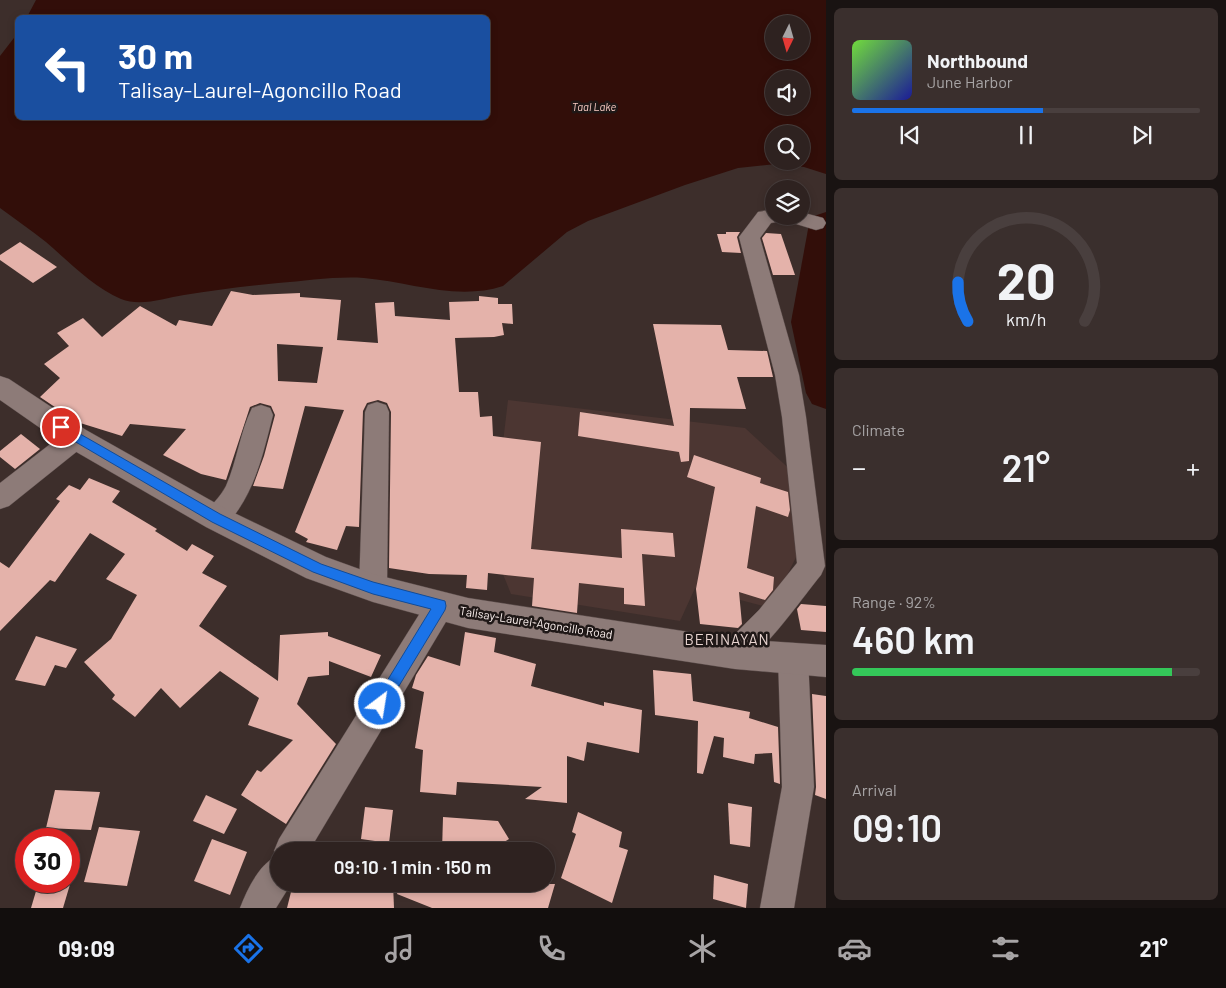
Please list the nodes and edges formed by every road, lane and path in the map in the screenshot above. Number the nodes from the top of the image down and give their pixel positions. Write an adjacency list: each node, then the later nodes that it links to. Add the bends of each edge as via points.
1 (765, 218): 12 (street, via 749,237 787,375 811,566 769,619)
2 (810, 221): 3 (street)
3 (816, 223)
4 (0, 386): 7 (main road, Talisay-Laurel-Agoncillo Road)
5 (378, 412): 10 (street)
6 (261, 415): 9 (street, via 235,496)
7 (76, 438): 8 (street); 9 (main road, Talisay-Laurel-Agoncillo Road)
8 (0, 498)
9 (216, 518): 10 (main road, Talisay-Laurel-Agoncillo Road, via 317,568)
10 (373, 588): 11 (main road, Talisay-Laurel-Agoncillo Road)
11 (440, 606): 12 (main road, Talisay-Laurel-Agoncillo Road); 15 (street)
12 (735, 654): 13 (main road, Talisay-Laurel-Agoncillo Road)
13 (793, 658): 14 (main road, Talisay-Laurel-Agoncillo Road); 18 (street, via 798,787)
14 (826, 661)
15 (296, 842)
16 (270, 887): 17 (street)
17 (257, 908)
18 (777, 908)

